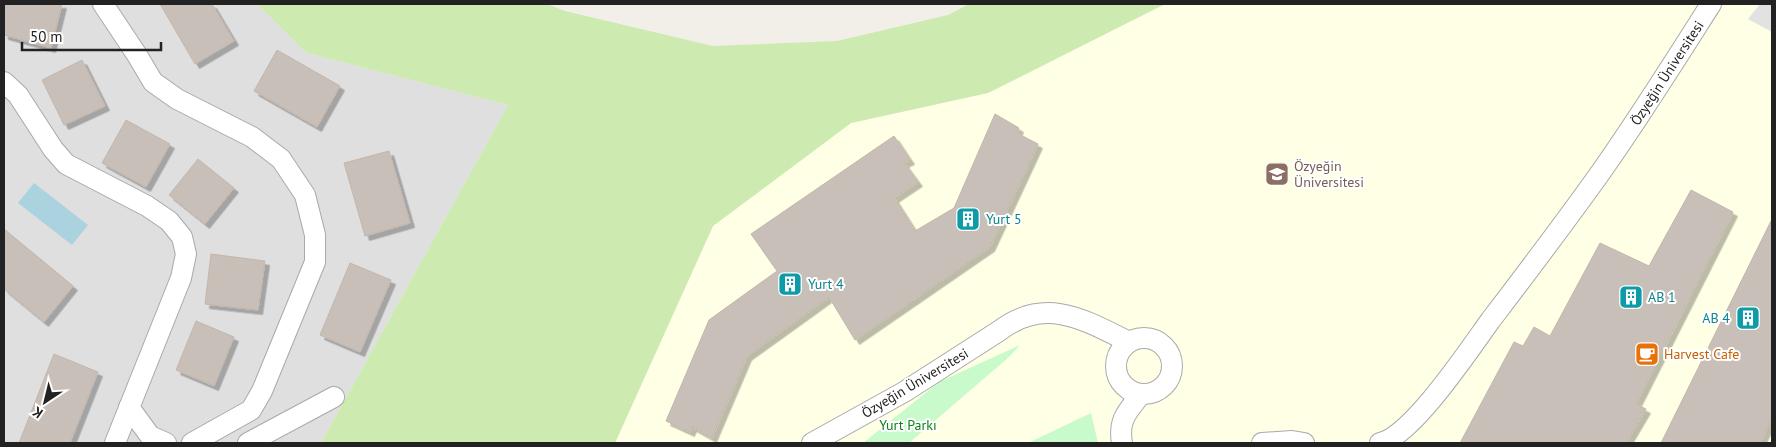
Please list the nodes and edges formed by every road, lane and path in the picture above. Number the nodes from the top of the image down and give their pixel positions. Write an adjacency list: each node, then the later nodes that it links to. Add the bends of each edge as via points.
1 (103, 4): 10 (street, via 153,82 177,99 252,137 281,159 305,195 315,235 315,262 262,391 251,410)
2 (1711, 4): 16 (street, Özyeğin Üniversitesi, via 1604,169 1478,338 1408,427 1387,442)
3 (4, 82): 7 (street, via 18,95 66,164 147,206 169,221 182,237 186,254 181,278)
4 (1129, 342): 5 (street, via 1118,355 1116,372 1125,387); 5 (street, via 1138,338 1155,340 1163,345 1171,360 1170,378 1165,385 1150,394); 12 (street, Özyeğin Üniversitesi, via 1067,315 1049,312 1030,314 1011,322 904,392)
5 (1141, 394): 13 (street, via 1125,416 1120,431)
6 (334, 396): 11 (street)
7 (129, 407): 8 (street); 9 (street, via 150,436)
8 (115, 443)
9 (166, 443)
10 (192, 443)
11 (248, 443)
12 (812, 443)
13 (1122, 443)
14 (1262, 443): 15 (street)
15 (1304, 443)
16 (1380, 443)

